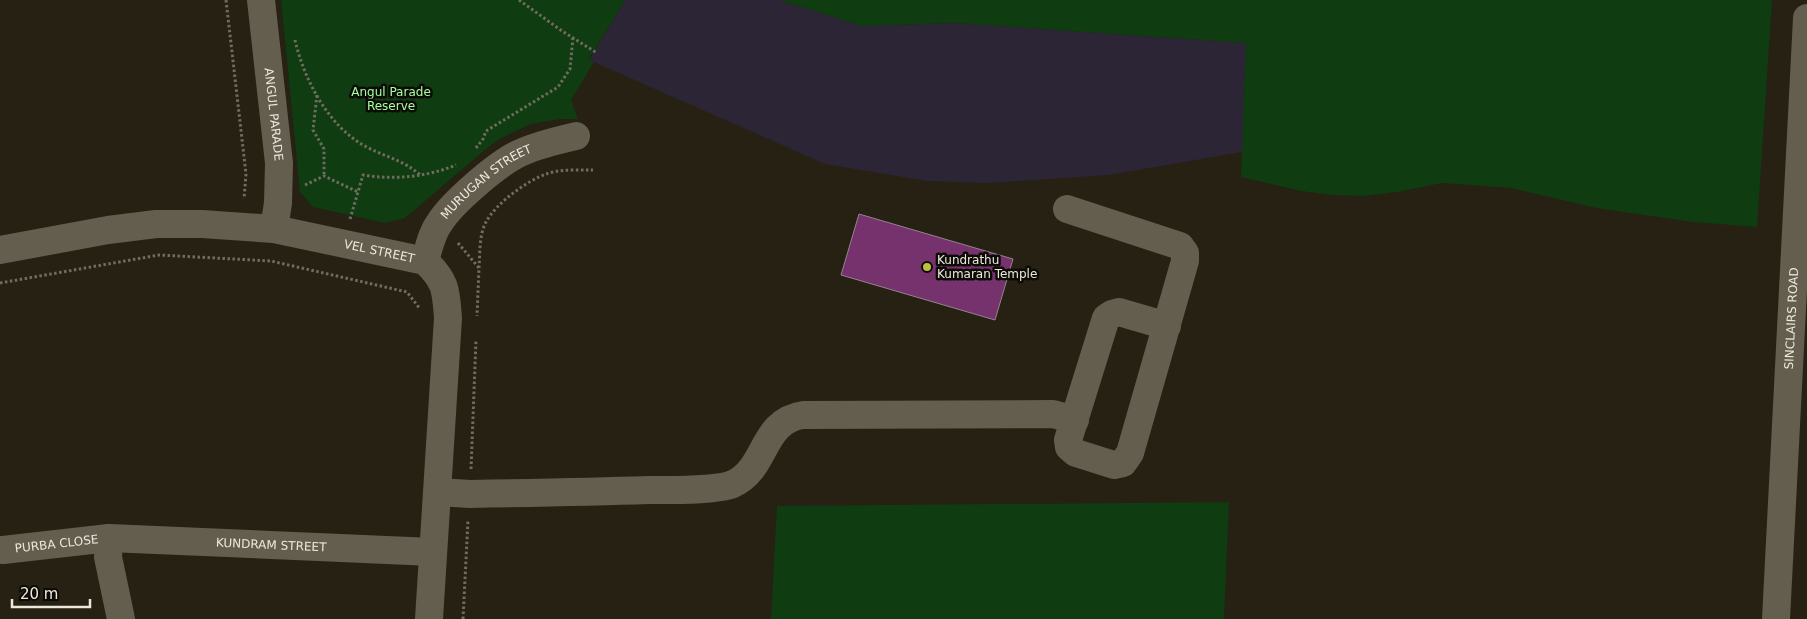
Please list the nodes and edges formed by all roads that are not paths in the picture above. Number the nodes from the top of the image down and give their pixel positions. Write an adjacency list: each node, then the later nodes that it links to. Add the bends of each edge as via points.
1 (262, 0): 5 (street, ANGUL PARADE, via 279,163)
2 (1807, 18): 16 (street, SINCLAIRS ROAD)
3 (576, 136): 7 (street, MURUGAN STREET, via 516,155 481,180 440,222 432,235)
4 (1067, 209): 8 (street, via 1180,246 1186,261)
5 (276, 216): 6 (street, VEL STREET, via 202,224 156,224); 7 (street, VEL STREET, via 345,244)
6 (0, 250)
7 (425, 261): 10 (street, VEL STREET, via 438,273 446,291 448,318)
8 (1167, 326): 9 (street, via 1120,312 1106,318); 9 (street, via 1130,453 1124,463 1114,465 1076,453 1069,447)
9 (1075, 420): 10 (street, via 1052,414 793,416 774,431 750,471 724,486 668,490)
10 (438, 492): 13 (street, VEL STREET)
11 (110, 538): 12 (street, PURBA CLOSE); 13 (street, KUNDRAM STREET); 14 (street, via 108,556)
12 (3, 550)
13 (433, 552): 15 (street, VEL STREET)
14 (121, 619)
15 (429, 619)
16 (1776, 619)

